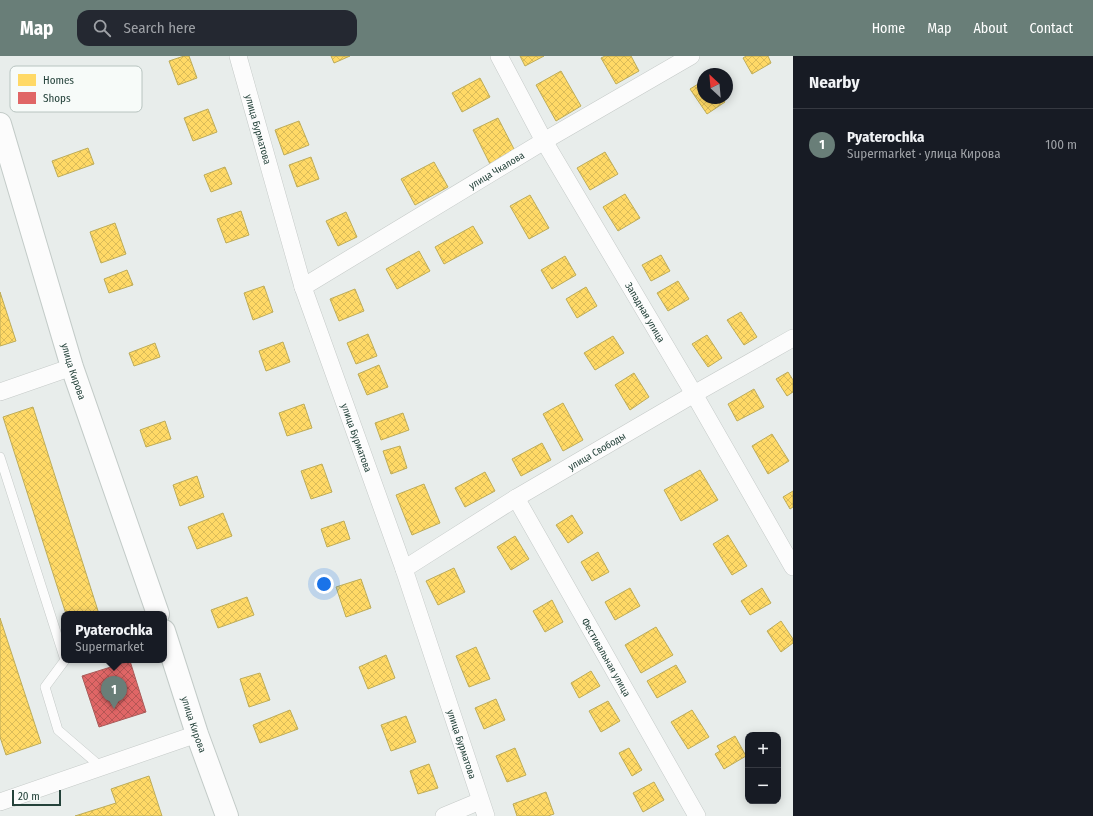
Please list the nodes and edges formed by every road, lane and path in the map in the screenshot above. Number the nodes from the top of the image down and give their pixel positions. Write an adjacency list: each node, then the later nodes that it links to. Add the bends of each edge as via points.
1 (238, 56): 6 (street, улица Бурматова)
2 (500, 56): 5 (street, Западная улица)
3 (691, 56): 5 (street, улица Чкалова)
4 (0, 124): 8 (main road, улица Кирова)
5 (544, 141): 6 (street, улица Чкалова); 10 (street, Западная улица)
6 (303, 287): 14 (street, улица Бурматова)
7 (793, 338): 10 (street, улица Свободы)
8 (72, 367): 9 (street); 15 (main road, улица Кирова)
9 (0, 392)
10 (694, 394): 12 (street, улица Свободы); 13 (street, Западная улица)
11 (0, 457): 17 (lane)
12 (516, 498): 14 (street, улица Свободы); 25 (street, Фестивальная улица)
13 (793, 568)
14 (404, 569): 22 (street, улица Бурматова)
15 (157, 611)
16 (167, 640): 19 (main road, улица Кирова)
17 (61, 648)
18 (64, 663): 20 (lane, via 45,687 58,730)
19 (197, 734): 20 (street); 23 (main road, улица Кирова)
20 (101, 767): 21 (street)
21 (0, 802)
22 (483, 808): 24 (street)
23 (227, 816)
24 (444, 816)
25 (697, 816)

